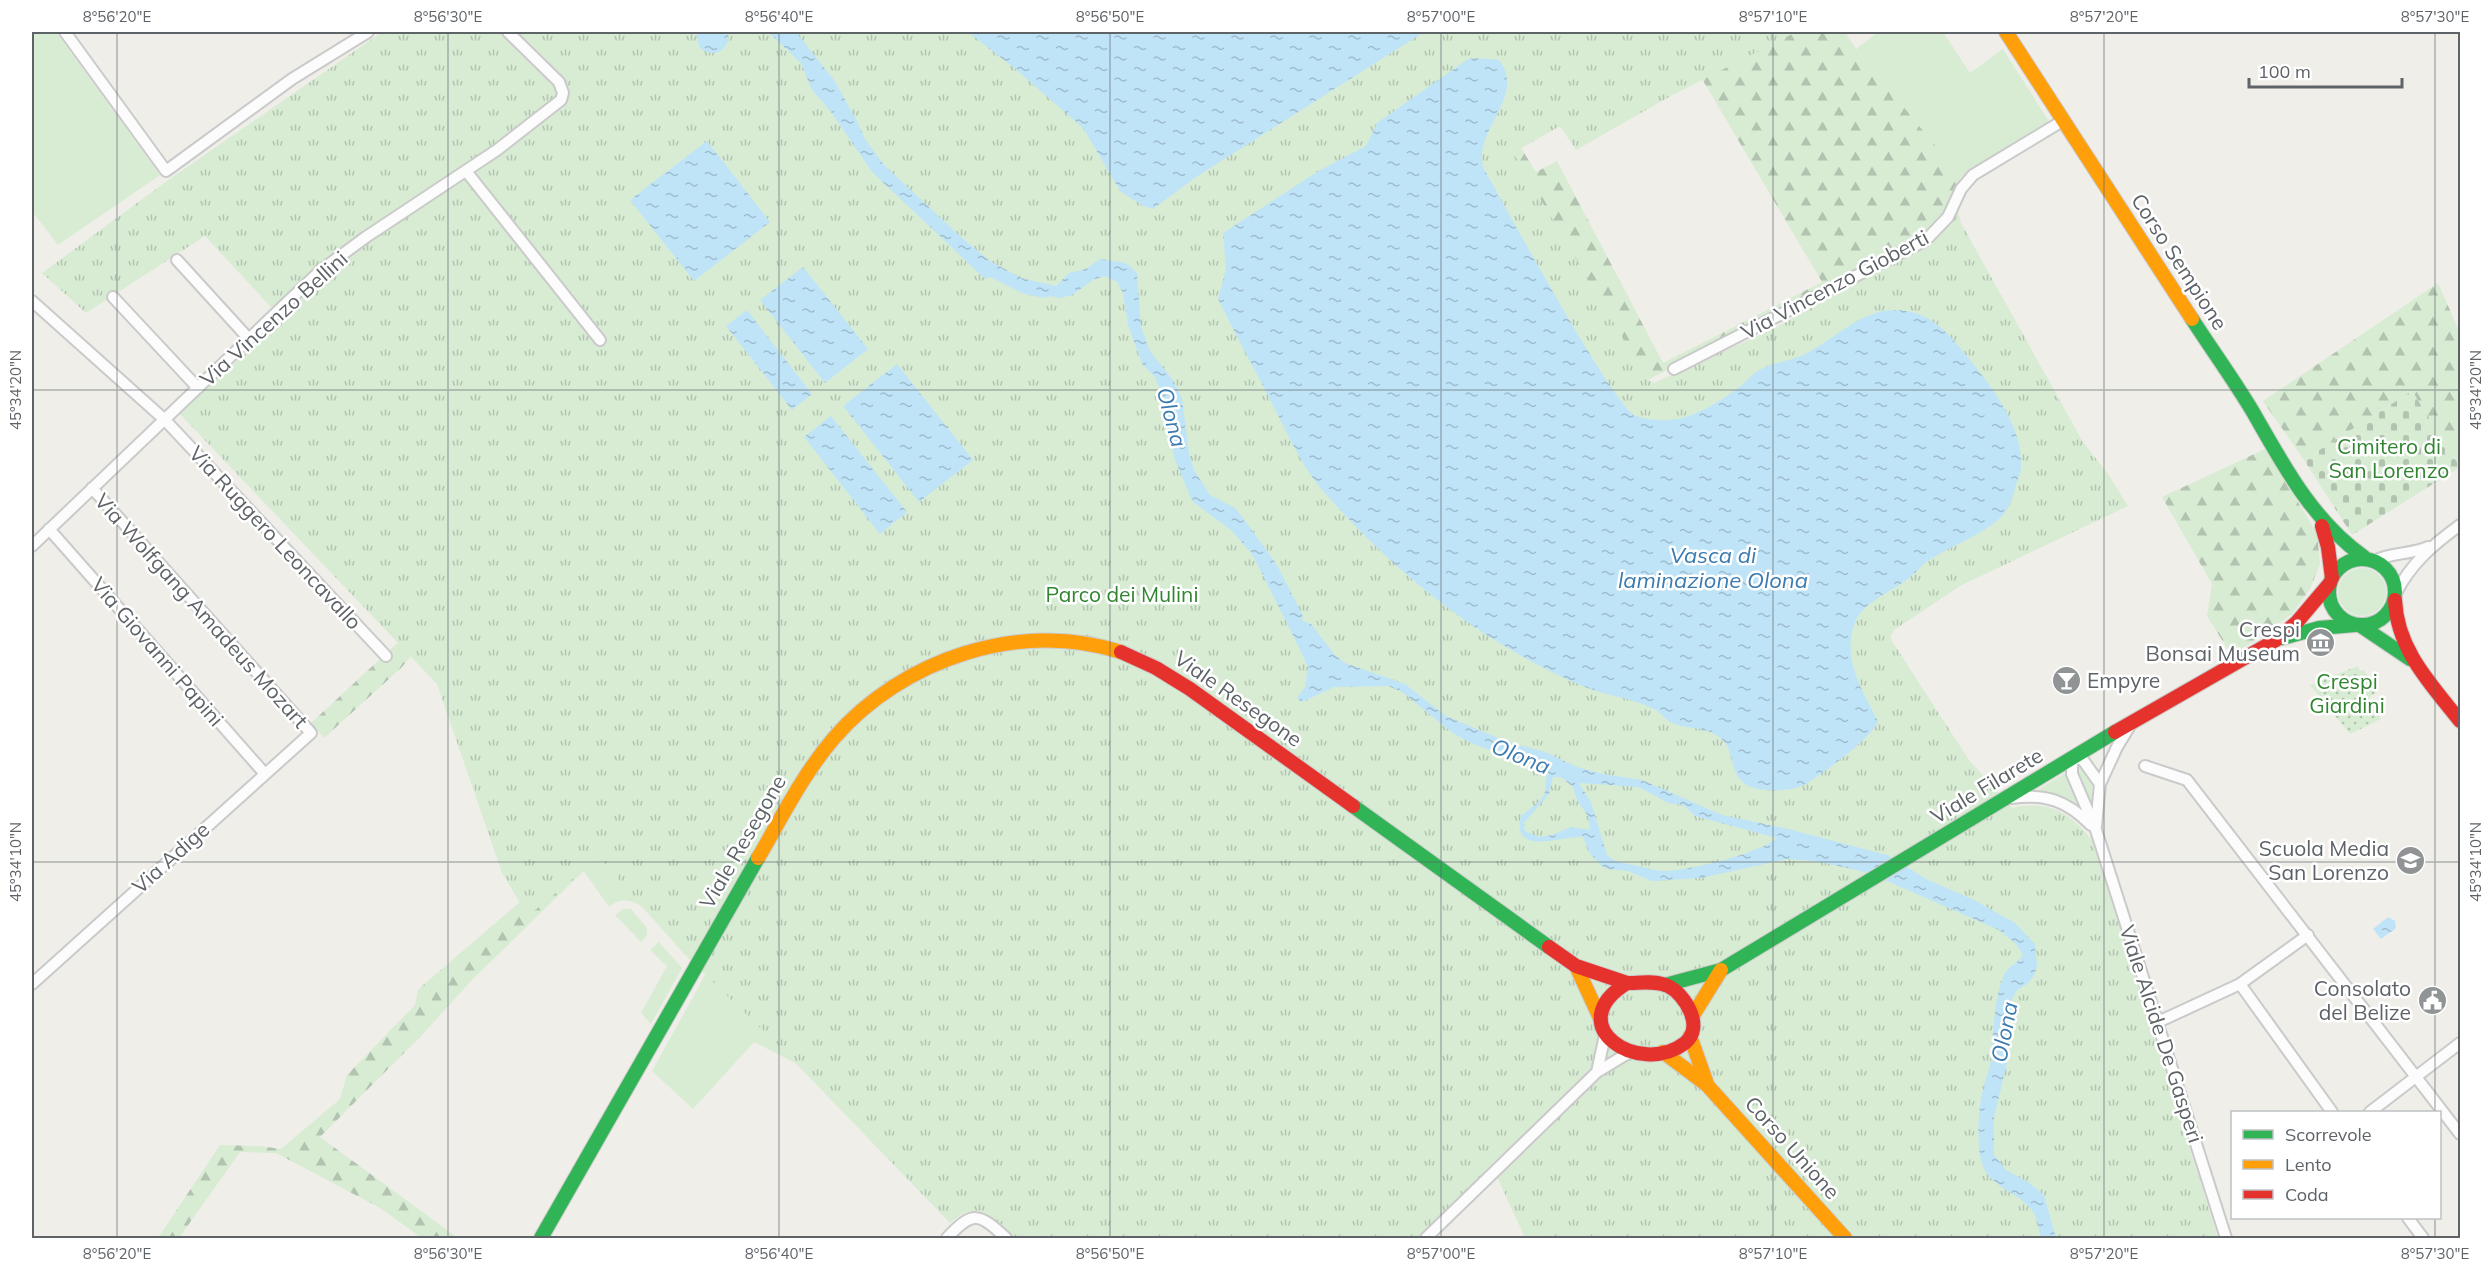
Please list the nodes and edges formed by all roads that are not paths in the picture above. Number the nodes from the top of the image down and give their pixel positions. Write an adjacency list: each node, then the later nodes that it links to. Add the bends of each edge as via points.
1 (65, 32): 2 (street, via 166,171 292,79)
2 (368, 32)
3 (508, 32): 6 (street, Via Vincenzo Bellini, via 559,82 563,93 558,103)
4 (2006, 32): 5 (street, Corso Sempione)
5 (2064, 120): 12 (street, Via Vincenzo Gioberti, via 1972,175 1948,217 1926,240); 16 (street, Corso Sempione)
6 (466, 171): 10 (street, Via Vincenzo Bellini, via 320,271); 11 (street)
7 (177, 260): 10 (street)
8 (113, 297): 13 (street)
9 (32, 301): 14 (street, Via Ruggero Leoncavallo)
10 (249, 339): 13 (street, Via Vincenzo Bellini)
11 (600, 340)
12 (1674, 369)
13 (198, 388): 14 (street, Via Vincenzo Bellini)
14 (165, 420): 15 (street, Via Vincenzo Bellini); 26 (street, Via Ruggero Leoncavallo)
15 (92, 488): 18 (street, Via Vincenzo Bellini); 30 (street, Via Wolfgang Amadeus Mozart)
16 (2317, 515): 21 (street, Corso Sempione, via 2335,537); 22 (street, Corso Sempione, via 2325,532)
17 (2460, 525): 19 (street)
18 (49, 529): 20 (street, Via Vincenzo Bellini); 33 (street, Via Giovanni Papini)
19 (2434, 544): 21 (street, via 2411,553); 23 (street, via 2403,578)
20 (32, 546)
21 (2369, 559): 22 (street, via 2341,567); 23 (street, via 2392,577)
22 (2331, 580): 24 (street, via 2329,593 2335,612); 25 (street, Viale Filarete, via 2297,622)
23 (2395, 596): 24 (street, via 2388,614 2380,621); 27 (street, via 2394,610 2403,638)
24 (2358, 625): 25 (street, Viale Filarete, via 2319,628); 27 (street, via 2398,649)
25 (2276, 640): 29 (street, Viale Filarete)
26 (386, 656)
27 (2420, 668): 28 (street)
28 (2460, 721)
29 (2132, 723): 31 (street, Viale Filarete); 34 (street, Viale Alcide De Gasperi)
30 (311, 733): 33 (street, Via Adige)
31 (2074, 757): 34 (street, via 2083,760); 35 (street, Viale Filarete); 36 (street, Viale Alcide De Gasperi, via 2072,774)
32 (2145, 766): 37 (street, via 2187,780)
33 (265, 774): 41 (street, Via Adige)
34 (2100, 784): 36 (street, Viale Alcide De Gasperi)
35 (2007, 799): 36 (street, Viale Alcide De Gasperi, via 2031,795 2056,799 2080,813); 39 (street, Viale Filarete)
36 (2096, 830): 46 (street, Viale Alcide De Gasperi)
37 (2308, 934): 42 (street); 53 (street)
38 (1576, 966): 40 (street, Viale Resegone); 45 (street); 59 (street, Viale Resegone, via 1157,668 1107,648 1052,640 998,645 941,662 887,691 839,732 801,783)
39 (1721, 969): 43 (street, Viale Filarete); 44 (street, Viale Filarete)
40 (1627, 983): 43 (street); 45 (street, via 1606,999)
41 (32, 984)
42 (2240, 984): 46 (street); 55 (street)
43 (1665, 985): 44 (street, via 1682,996)
44 (1692, 1017): 48 (street)
45 (1600, 1020): 47 (street)
46 (2158, 1022): 64 (street, Viale Alcide De Gasperi)
47 (1605, 1035): 50 (street); 52 (street)
48 (1690, 1036): 51 (street, via 1680,1046); 54 (street, Corso Unione)
49 (2460, 1043): 53 (street)
50 (1630, 1052): 51 (street); 52 (street)
51 (1663, 1052): 54 (street, Corso Unione)
52 (1597, 1072): 62 (street)
53 (2417, 1076): 56 (street); 57 (street)
54 (1707, 1085): 63 (street, Corso Unione)
55 (2331, 1111)
56 (2373, 1111)
57 (2460, 1134)
58 (2409, 1219): 65 (street)
59 (541, 1239)
60 (947, 1239): 61 (street, via 966,1219 976,1217 989,1222)
61 (1006, 1239)
62 (1426, 1239)
63 (1845, 1239)
64 (2226, 1239)
65 (2423, 1239)

